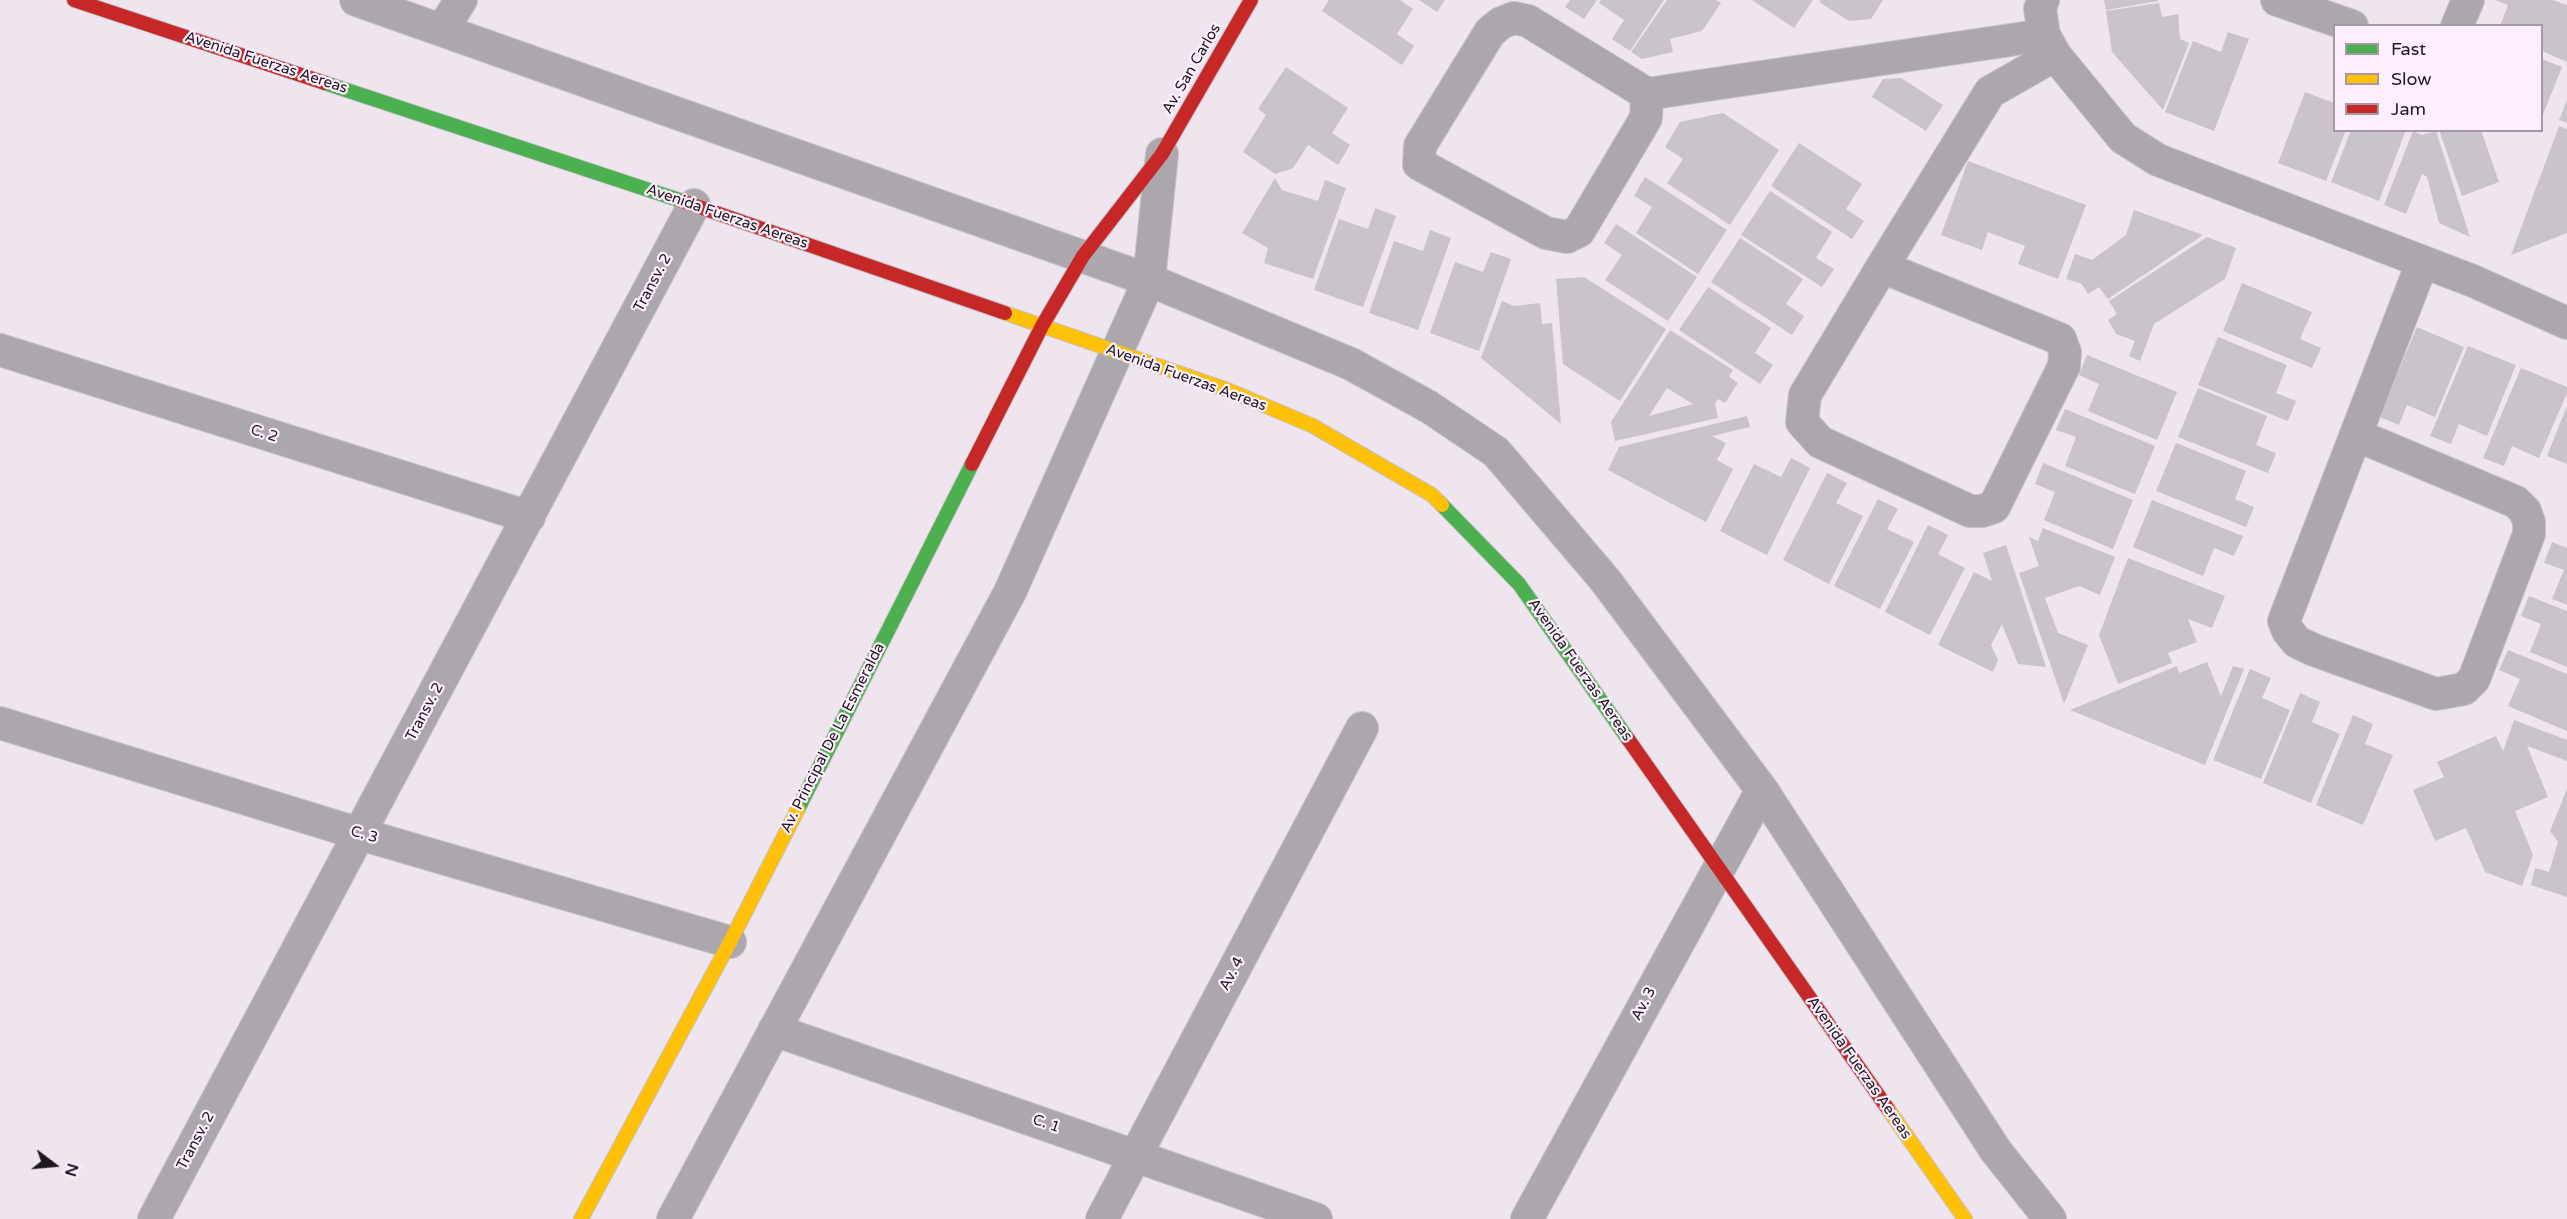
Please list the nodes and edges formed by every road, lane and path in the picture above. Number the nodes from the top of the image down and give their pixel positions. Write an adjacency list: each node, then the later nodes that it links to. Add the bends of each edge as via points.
1 (74, 0): 13 (street, Avenida Fuerzas Aereas)
2 (356, 0): 10 (street)
3 (461, 0): 10 (street)
4 (1251, 0): 12 (street, Av. San Carlos)
5 (2277, 0): 8 (street)
6 (2468, 0): 9 (street)
7 (2042, 20): 11 (street); 15 (street, via 2123,138 2158,160); 16 (street, via 1990,92)
8 (2346, 24)
9 (2458, 24)
10 (442, 30): 14 (street)
11 (1647, 94): 11 (street, via 1646,118 1579,231 1567,237 1546,233 1419,164 1420,146 1490,32 1501,22 1514,18 1528,21)
12 (1162, 154): 14 (street, Av. San Carlos); 17 (street)
13 (694, 205): 19 (street, Avenida Fuerzas Aereas); 23 (street, Transv. 2)
14 (1083, 256): 17 (street); 19 (street, Av. Principal De La Esmeralda)
15 (2422, 262): 18 (street); 22 (street)
16 (1882, 267): 16 (street, via 1805,395 1802,422 1820,442 1970,511 1994,507 2064,366 2065,352 2060,339)
17 (1149, 280): 21 (street); 26 (street, via 1351,364 1429,407 1496,452 1605,580)
18 (2567, 323)
19 (1042, 326): 21 (street, Avenida Fuerzas Aereas); 29 (street, Av. Principal De La Esmeralda)
20 (0, 350): 23 (street, C. 2)
21 (1118, 353): 28 (street, Avenida Fuerzas Aereas, via 1227,390 1313,426 1432,495 1519,584); 30 (street, via 1010,592)
22 (2356, 435): 22 (street, via 2284,621 2288,632 2297,642 2314,650 2436,694 2464,689 2474,679 2529,534 2525,511 2516,502)
23 (529, 517): 27 (street, Transv. 2)
24 (0, 723): 27 (street, C. 3)
25 (1362, 728): 31 (street, Av. 4)
26 (1762, 790): 28 (street, Av. 3); 39 (street, via 1996,1151)
27 (360, 834): 29 (street, C. 3); 32 (street, Transv. 2)
28 (1720, 868): 37 (street, Av. 3); 38 (street, Avenida Fuerzas Aereas)
29 (730, 942): 33 (street, Av. Principal De La Esmeralda)
30 (774, 1030): 31 (street, C. 1); 34 (street)
31 (1137, 1155): 35 (street, Av. 4); 36 (street, C. 1)
32 (154, 1219)
33 (581, 1219)
34 (673, 1219)
35 (1102, 1219)
36 (1316, 1219)
37 (1527, 1219)
38 (1965, 1219)
39 (2050, 1219)

